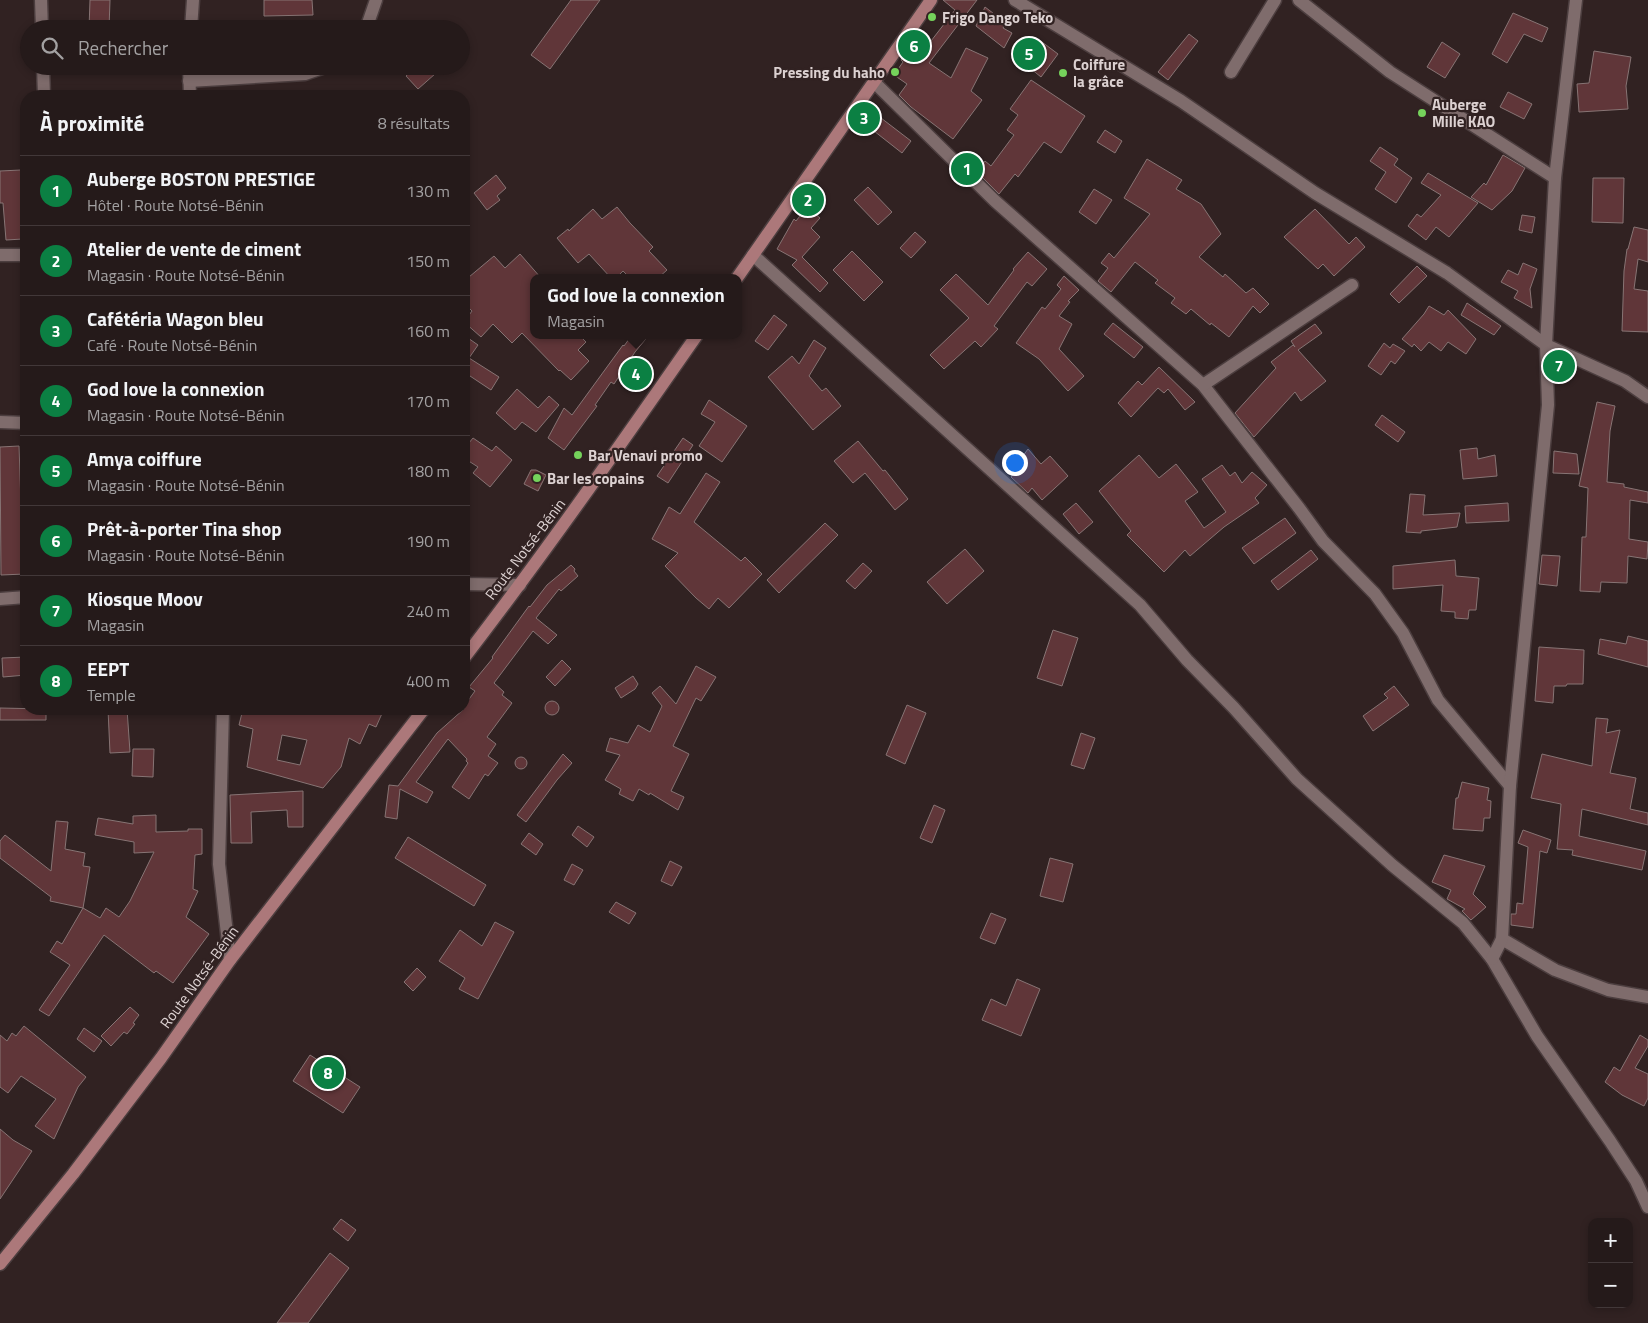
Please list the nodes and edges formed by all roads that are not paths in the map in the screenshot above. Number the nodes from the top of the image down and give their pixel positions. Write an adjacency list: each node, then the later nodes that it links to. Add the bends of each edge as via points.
1 (41, 0): 9 (street)
2 (193, 0): 10 (street)
3 (376, 0): 11 (street)
4 (931, 0): 17 (main road)
5 (1015, 0): 27 (street, via 1447,273)
6 (1275, 0): 12 (street)
7 (1299, 0): 20 (street, via 1390,72)
8 (1576, 0): 20 (street)
9 (42, 20)
10 (192, 20)
11 (369, 20)
12 (1231, 72)
13 (43, 75): 18 (street)
14 (188, 75): 16 (street)
15 (288, 75): 16 (street)
16 (188, 81): 19 (street)
17 (874, 82): 23 (main road); 28 (street, via 995,201)
18 (44, 90)
19 (189, 90)
20 (1555, 178): 27 (street)
21 (0, 255): 22 (street)
22 (20, 255)
23 (753, 255): 24 (main road); 41 (street, via 1140,605 1297,779 1392,865 1463,923)
24 (740, 274)
25 (1352, 285): 28 (street)
26 (694, 339): 33 (main road, Route Notsé-Bénin)
27 (1546, 345): 29 (street, via 1625,381); 39 (street, via 1548,405)
28 (1203, 385): 39 (street, via 1323,541 1375,594 1403,633 1438,700)
29 (1648, 398)
30 (0, 422): 31 (street)
31 (20, 423)
32 (470, 584): 33 (street)
33 (520, 585): 36 (main road, Route Notsé-Bénin)
34 (20, 597): 35 (street)
35 (0, 599)
36 (470, 650)
37 (223, 715): 42 (street, via 219,864)
38 (419, 715): 42 (main road, Route Notsé-Bénin)
39 (1510, 786): 40 (street)
40 (1502, 939): 41 (street); 43 (street, via 1555,970 1608,990)
41 (1492, 959): 44 (street, via 1537,1036 1636,1181)
42 (230, 960): 45 (main road, Route Notsé-Bénin, via 155,1066)
43 (1648, 997)
44 (1648, 1207)
45 (0, 1264)

